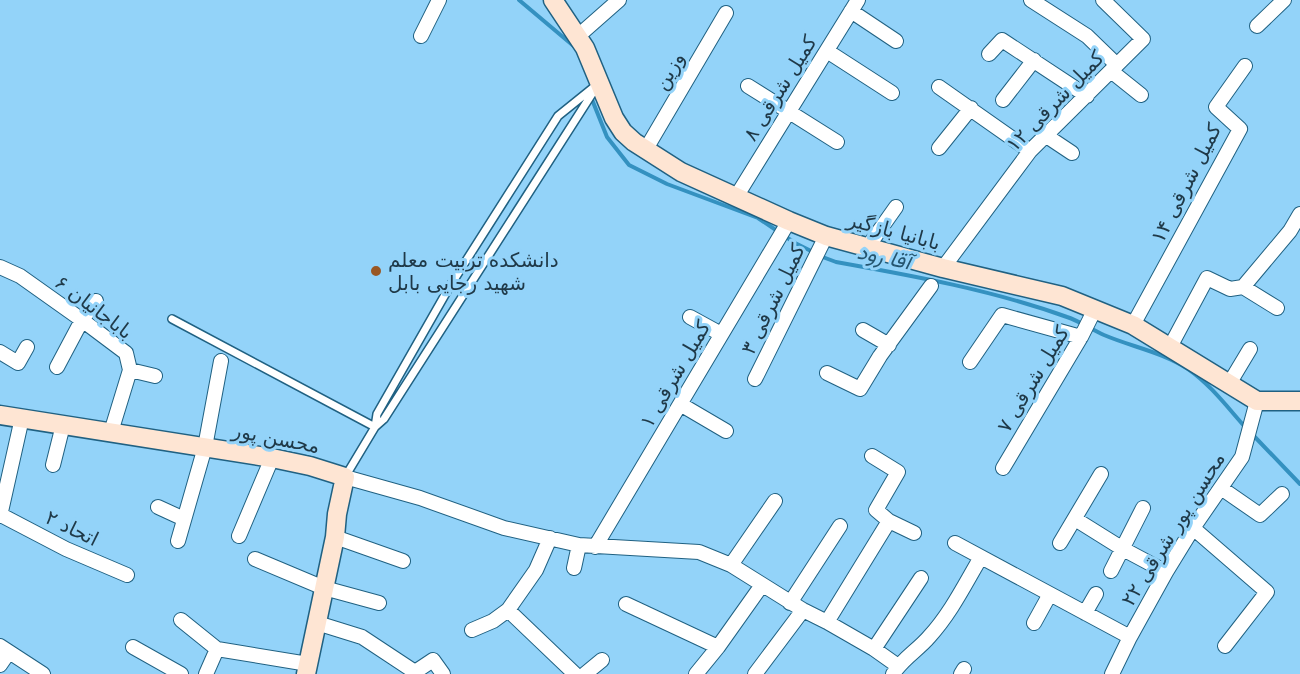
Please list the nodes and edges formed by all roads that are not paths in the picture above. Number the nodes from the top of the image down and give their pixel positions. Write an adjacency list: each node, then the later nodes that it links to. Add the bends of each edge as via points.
1 (439, 0): 10 (street)
2 (553, 0): 11 (street, بابانیا بازگیر)
3 (619, 0): 11 (street)
4 (1031, 0): 17 (street, via 1087,36)
5 (1102, 0): 17 (street, کمیل شرقی ۱۲, via 1143,39)
6 (1284, 0): 9 (street)
7 (854, 6): 12 (street); 13 (street, کمیل شرقی ۸)
8 (726, 13): 30 (street, وزین)
9 (1257, 26)
10 (421, 36)
11 (578, 38): 18 (street, بابانیا بازگیر)
12 (896, 41)
13 (826, 51): 21 (street); 26 (street, کمیل شرقی ۸)
14 (989, 54): 15 (street, via 1002,40)
15 (1034, 60): 23 (street); 24 (street)
16 (1245, 66): 51 (street, کمیل شرقی ۱۴, via 1216,107 1240,129)
17 (1114, 68): 22 (street); 23 (street, کمیل شرقی ۱۲)
18 (599, 84): 30 (street, بابانیا بازگیر, via 623,132); 41 (lane, via 558,116); 44 (lane)
19 (748, 86): 26 (street)
20 (939, 87): 25 (street)
21 (892, 93)
22 (1141, 95)
23 (1087, 96): 27 (street, کمیل شرقی ۱۲)
24 (1003, 100)
25 (971, 108): 29 (street); 31 (street)
26 (789, 112): 28 (street); 33 (street, کمیل شرقی ۸)
27 (1045, 135): 31 (street, کمیل شرقی ۱۲); 32 (street)
28 (837, 142)
29 (939, 148)
30 (646, 149): 33 (street, بابانیا بازگیر, via 681,172)
31 (1030, 151): 40 (street, کمیل شرقی ۱۲)
32 (1072, 153)
33 (736, 197): 36 (street, بابانیا بازگیر)
34 (896, 207): 38 (street)
35 (1300, 214): 43 (street)
36 (789, 221): 37 (street, بابانیا بازگیر); 53 (street, کمیل شرقی ۱)
37 (826, 236): 38 (street, بابانیا بازگیر); 65 (street, کمیل شرقی ۳)
38 (867, 248): 40 (street, بابانیا بازگیر)
39 (0, 267): 49 (street, باباجانیان ۶, via 20,276)
40 (944, 267): 50 (street, بابانیا بازگیر, via 1062,296)
41 (450, 286): 44 (lane); 73 (lane, via 376,414)
42 (931, 286): 54 (street)
43 (1243, 286): 46 (street); 56 (street, via 1230,289 1207,278)
44 (464, 294): 73 (lane, via 384,419)
45 (96, 301): 49 (street)
46 (1277, 308)
47 (690, 316): 53 (street)
48 (172, 319): 73 (lane)
49 (82, 320): 61 (street); 62 (street, باباجانیان ۶, via 126,353)
50 (1088, 324): 51 (street, بابانیا بازگیر); 60 (street, via 1002,315); 80 (street, کمیل شرقی ۷)
51 (1132, 325): 56 (street, بابانیا بازگیر)
52 (863, 330): 54 (street)
53 (721, 334): 69 (street, کمیل شرقی ۱)
54 (889, 345): 63 (street, via 860,388)
55 (27, 347): 58 (street, via 18,363)
56 (1170, 347): 66 (street, بابانیا بازگیر)
57 (1250, 349): 66 (street)
58 (0, 352)
59 (221, 361): 76 (street)
60 (970, 362)
61 (57, 367)
62 (130, 370): 64 (street); 75 (street, باباجانیان ۶)
63 (826, 374)
64 (155, 376)
65 (755, 379)
66 (1229, 384): 67 (street, بابانیا بازگیر)
67 (1257, 401): 68 (street); 83 (street, محسن پور شرقی ۲۲, via 1242,457)
68 (1300, 401)
69 (680, 404): 74 (street); 102 (street, کمیل شرقی ۱)
70 (0, 415): 71 (street, محسن پور)
71 (21, 418): 72 (street, محسن پور); 88 (street)
72 (63, 425): 75 (street, محسن پور); 79 (street)
73 (375, 427): 82 (lane)
74 (726, 431)
75 (111, 432): 76 (street, محسن پور)
76 (205, 447): 78 (street, محسن پور); 89 (street)
77 (872, 456): 91 (street, via 898,472 876,510)
78 (272, 458): 82 (street, محسن پور); 95 (street)
79 (53, 465)
80 (1003, 468)
81 (1101, 474): 90 (street)
82 (345, 477): 96 (street); 97 (street, via 504,528)
83 (1221, 488): 84 (street, via 1260,515); 93 (street, محسن پور شرقی ۲۲)
84 (1282, 494)
85 (775, 501): 107 (street)
86 (158, 507): 89 (street)
87 (1143, 508): 103 (street)
88 (0, 515): 111 (street, اتحاد ۲)
89 (184, 519): 98 (street)
90 (1074, 519): 100 (street); 103 (street)
91 (889, 521): 94 (street); 123 (street)
92 (840, 526): 119 (street)
93 (1193, 528): 110 (street, محسن پور شرقی ۲۲); 128 (street, via 1267,592)
94 (914, 533)
95 (239, 536)
96 (335, 537): 106 (street); 114 (street)
97 (550, 538): 101 (street); 120 (street, via 536,570)
98 (178, 541)
99 (955, 543): 104 (street)
100 (1060, 543)
101 (579, 545): 102 (street); 108 (street)
102 (595, 547): 107 (street, via 699,552)
103 (1123, 549): 109 (street); 110 (street)
104 (981, 557): 115 (street); 138 (street, via 929,638)
105 (255, 559): 114 (street)
106 (403, 561)
107 (731, 565): 113 (street)
108 (574, 568)
109 (1112, 571)
110 (1166, 572): 127 (street, محسن پور شرقی ۲۲)
111 (127, 575)
112 (921, 578): 133 (street)
113 (762, 585): 119 (street); 130 (street)
114 (324, 588): 117 (street); 124 (street)
115 (1050, 594): 121 (street); 125 (street)
116 (1096, 594): 121 (street)
117 (379, 603)
118 (626, 604): 130 (street)
119 (797, 607): 123 (street); 146 (street)
120 (508, 610): 126 (street); 143 (street)
121 (1085, 613): 127 (street)
122 (181, 620): 132 (street)
123 (827, 622): 133 (street)
124 (317, 623): 136 (street); 137 (street, via 362,638)
125 (1034, 623)
126 (472, 630)
127 (1130, 637): 147 (street, محسن پور شرقی ۲۲)
128 (1225, 646)
129 (133, 647): 140 (street)
130 (718, 647): 145 (street)
131 (4, 649): 135 (street); 139 (street)
132 (217, 649): 136 (street); 141 (street)
133 (874, 649): 138 (street)
134 (602, 660): 144 (street)
135 (0, 664)
136 (307, 669)
137 (401, 669): 142 (street, via 415,672 433,660)
138 (895, 670)
139 (43, 674)
140 (181, 674)
141 (206, 674)
142 (444, 674)
143 (575, 674)
144 (585, 674)
145 (696, 674)
146 (755, 674)
147 (1112, 674)

